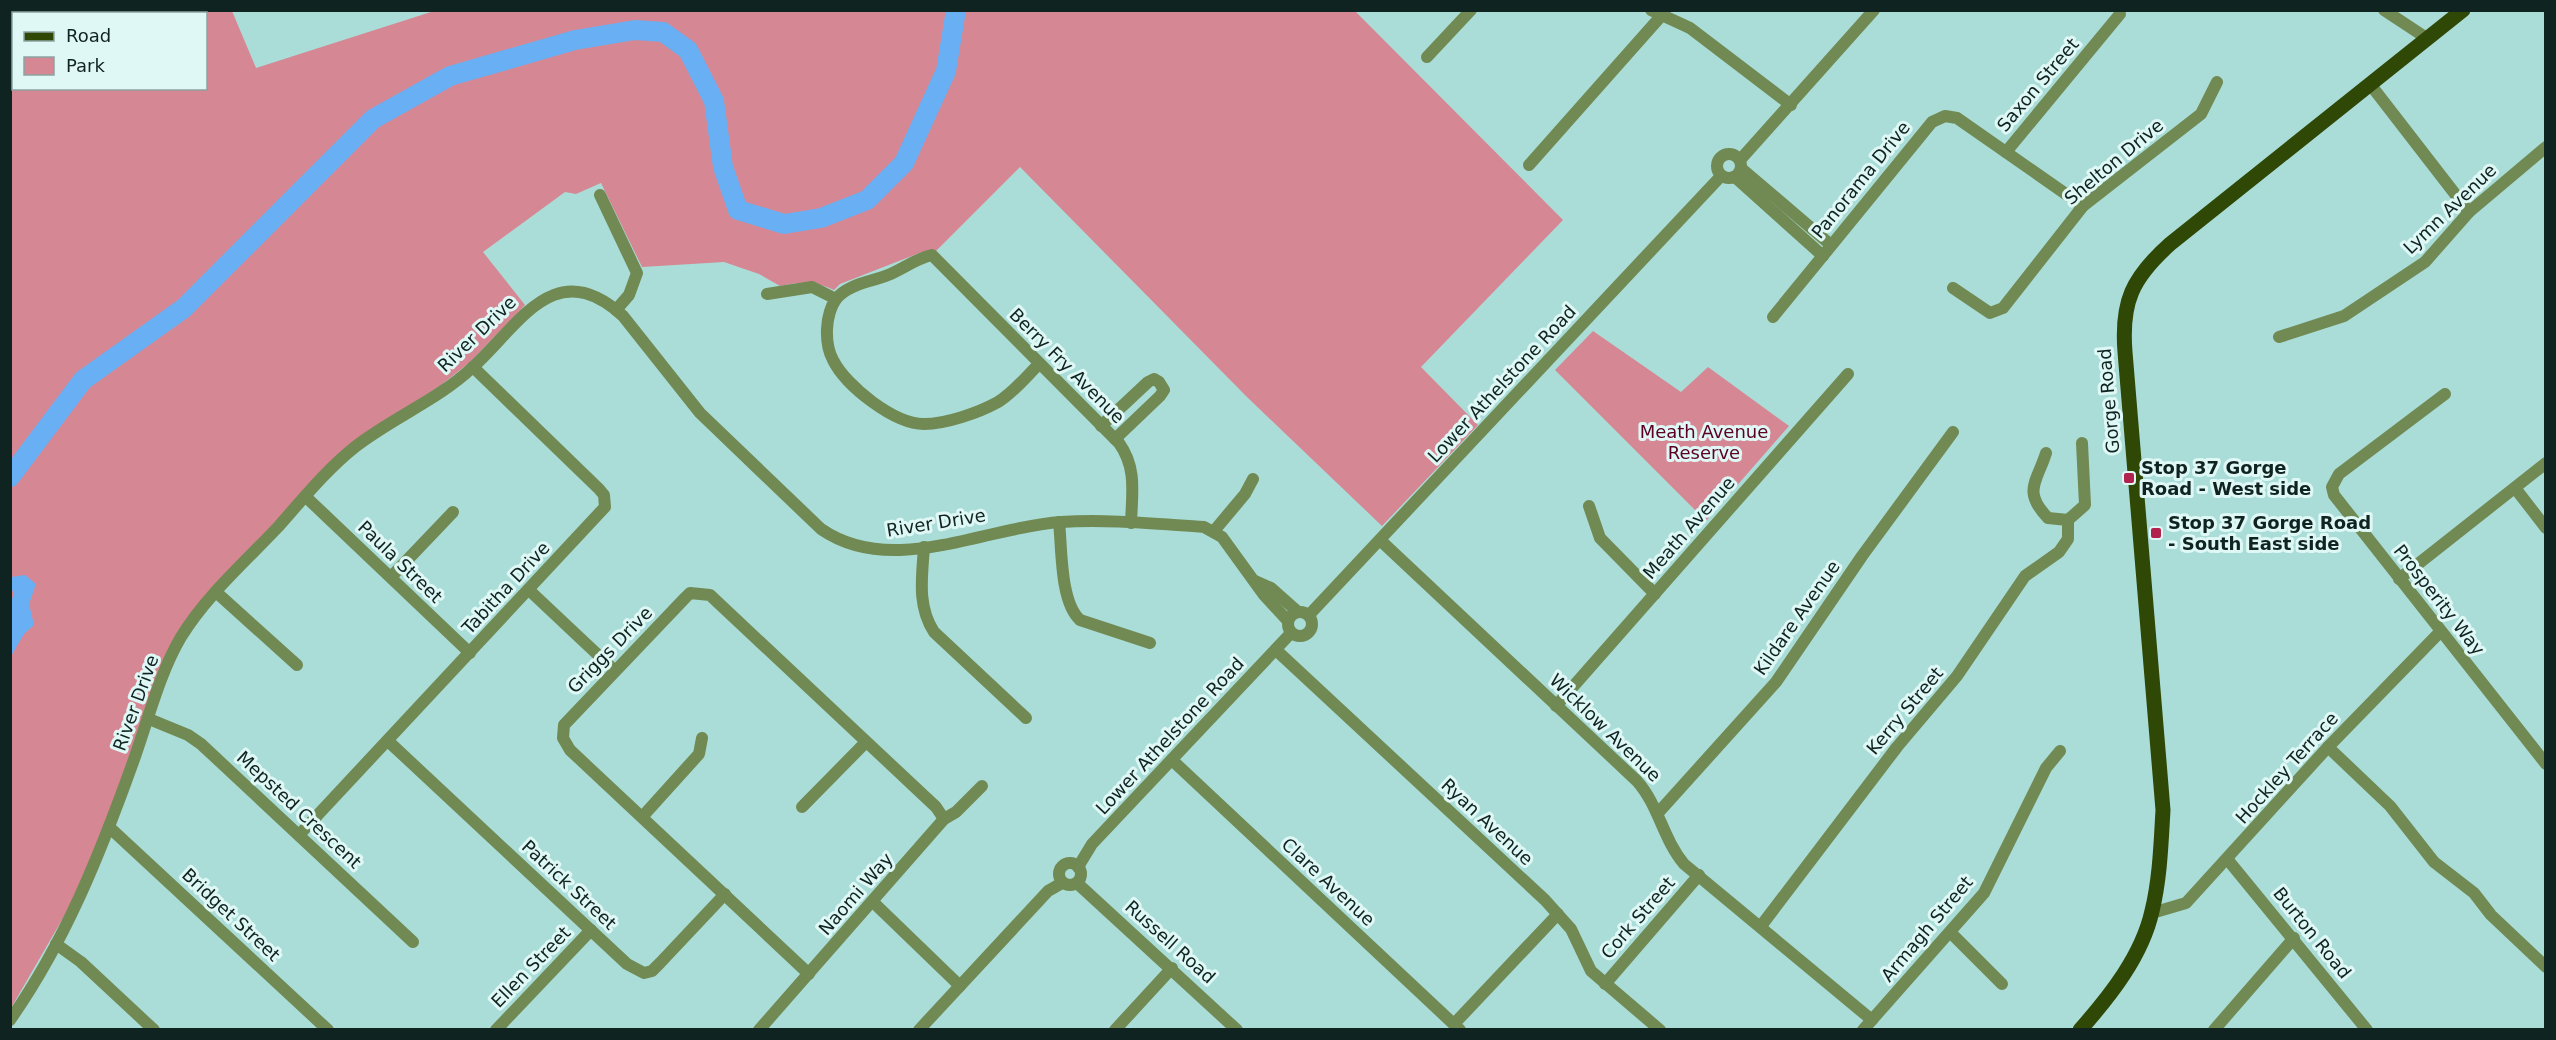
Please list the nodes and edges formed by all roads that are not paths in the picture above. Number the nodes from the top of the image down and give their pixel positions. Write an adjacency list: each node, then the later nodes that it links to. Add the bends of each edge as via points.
1 (1471, 10): 8 (street)
2 (1874, 10): 11 (street)
3 (2384, 10): 7 (street)
4 (2463, 10): 7 (main road, Gorge Road)
5 (1656, 13): 11 (street, via 1690,28); 14 (street)
6 (2120, 14): 13 (street, Saxon Street)
7 (2428, 39): 10 (main road, Gorge Road)
8 (1428, 57)
9 (2217, 82): 18 (street, Shelton Drive, via 2201,114)
10 (2370, 84): 19 (street); 88 (main road, Gorge Road, via 2153,259 2127,300 2124,352 2163,810)
11 (1791, 105): 15 (street)
12 (2546, 147): 19 (street, Lymn Avenue)
13 (2006, 152): 18 (street, Panorama Drive); 20 (street, Panorama Drive, via 1958,118 1945,116 1932,122)
14 (1529, 165)
15 (1739, 169): 16 (street); 16 (street, via 1731,154 1722,156 1717,164); 20 (street); 21 (street)
16 (1721, 176): 48 (street, Lower Athelstone Road)
17 (600, 195): 25 (street, via 637,273 629,295)
18 (2084, 206): 22 (street, Shelton Drive, via 2003,308 1990,313)
19 (2469, 212): 27 (street, Lymn Avenue, via 2425,262 2344,316)
20 (1831, 245): 21 (street, Panorama Drive)
21 (1823, 256): 26 (street, Panorama Drive)
22 (1953, 288)
23 (767, 294): 24 (street, via 806,286)
24 (836, 299): 28 (street, Berry Fry Avenue, via 851,287 932,255); 28 (street, via 827,325 832,359 880,408 909,423 936,423 999,401)
25 (616, 310): 29 (street, River Drive, via 601,298 580,292 547,297 525,312); 49 (street, River Drive, via 700,413 821,529 860,547 898,551)
26 (1773, 317)
27 (2279, 337)
28 (1038, 364): 32 (street, Berry Fry Avenue)
29 (473, 368): 40 (street, River Drive, via 356,446); 53 (street, Tabitha Drive, via 599,489 606,501 601,514)
30 (1848, 374): 55 (street, Meath Avenue)
31 (2445, 394): 51 (street, Prosperity Way, via 2339,474 2332,487 2334,495)
32 (1101, 426): 34 (street, Berry Fry Avenue); 34 (street, via 1148,382 1159,382 1164,390 1160,396)
33 (1953, 432): 76 (street, Kildare Avenue, via 1776,682)
34 (1115, 440): 45 (street, Berry Fry Avenue, via 1126,453 1133,472)
35 (2082, 443): 43 (street, Kerry Street, via 2085,505)
36 (2046, 453): 43 (street, via 2035,476 2035,500 2048,518)
37 (2546, 464): 39 (street)
38 (1253, 479): 47 (street)
39 (2515, 488): 46 (street); 51 (street)
40 (306, 496): 50 (street, Paula Street); 54 (street, River Drive)
41 (1589, 507): 55 (street, via 1600,538)
42 (453, 512): 50 (street)
43 (2068, 520): 90 (street, Kerry Street, via 2068,539 2059,552 2025,576 1957,676 1897,747)
44 (1059, 522): 45 (street, River Drive); 49 (street, River Drive); 59 (street, via 1066,592 1074,615)
45 (1131, 523): 47 (street, River Drive, via 1204,527)
46 (2546, 528)
47 (1214, 531): 52 (street)
48 (1380, 540): 56 (street, Lower Athelstone Road); 64 (street, Wicklow Avenue)
49 (924, 547): 65 (street, via 921,599 927,621)
50 (391, 577): 61 (street, Paula Street)
51 (2399, 579): 58 (street, Prosperity Way)
52 (1255, 581): 56 (street); 57 (street)
53 (529, 590): 61 (street, Tabitha Drive); 63 (street)
54 (216, 592): 62 (street); 66 (street, River Drive, via 180,640)
55 (1655, 594): 64 (street, Meath Avenue)
56 (1304, 614): 57 (street); 57 (street, via 1313,623 1309,633 1301,636)
57 (1290, 627): 60 (street, Lower Athelstone Road)
58 (2440, 632): 70 (street, Hockley Terrace); 73 (street, Prosperity Way)
59 (1150, 644)
60 (1276, 650): 72 (street, Lower Athelstone Road); 89 (street, Ryan Avenue)
61 (470, 653): 68 (street, Tabitha Drive)
62 (297, 665)
63 (614, 670): 69 (street, Griggs Drive, via 690,593 704,593); 77 (street, Griggs Drive, via 564,724 562,738 570,750)
64 (1557, 706): 76 (street, Wicklow Avenue, via 1638,782)
65 (1026, 718)
66 (149, 719): 79 (street, River Drive); 80 (street, Mepsted Crescent, via 201,744)
67 (702, 738): 77 (street, via 699,754)
68 (388, 741): 80 (street, Tabitha Drive); 91 (street, Patrick Street)
69 (866, 742): 75 (street); 78 (street, Griggs Drive)
70 (2328, 747): 81 (street, Hockley Terrace); 96 (street, via 2390,806 2434,862 2474,893 2491,915)
71 (2060, 751): 92 (street, Armagh Street, via 2046,768 1984,893)
72 (1172, 760): 82 (street, Lower Athelstone Road, via 1092,844); 104 (street, Clare Avenue)
73 (2546, 764)
74 (982, 786): 78 (street, Naomi Way)
75 (802, 807)
76 (1658, 813): 83 (street, Wicklow Avenue, via 1672,849)
77 (643, 816): 86 (street, Griggs Drive)
78 (945, 819): 87 (street, Naomi Way)
79 (109, 827): 95 (street, River Drive, via 81,898); 106 (street, Bridget Street)
80 (299, 835): 94 (street, Mepsted Crescent)
81 (2228, 860): 88 (street, Hockley Terrace, via 2186,903); 93 (street, Burton Road)
82 (1078, 867): 84 (street, via 1081,875); 85 (street, via 1068,863 1061,867 1058,874)
83 (1699, 875): 90 (street, Wicklow Avenue); 99 (street, Cork Street)
84 (1077, 882): 85 (street, via 1069,886); 97 (street, Russell Road)
85 (1062, 883): 101 (street, via 1048,891)
86 (725, 894): 91 (street, Patrick Street, via 652,971 644,974 627,964); 98 (street, Griggs Drive)
87 (873, 902): 98 (street, Naomi Way); 101 (street)
88 (2152, 913): 114 (main road, Gorge Road, via 2124,973)
89 (1558, 914): 99 (street, Ryan Avenue, via 1577,940 1591,971); 104 (street)
90 (1761, 926): 103 (street, Wicklow Avenue)
91 (591, 930): 107 (street, Ellen Street)
92 (1950, 932): 100 (street); 103 (street, Armagh Street)
93 (2294, 938): 115 (street); 116 (street, Burton Road)
94 (413, 942)
95 (56, 944): 102 (street, River Drive); 105 (street)
96 (2546, 967)
97 (1172, 968): 110 (street); 111 (street, Russell Road)
98 (809, 974): 108 (street, Naomi Way)
99 (1605, 984): 112 (street, Ryan Avenue)
100 (2002, 984)
101 (960, 986): 109 (street)
102 (10, 1020)
103 (1872, 1020): 113 (street, Armagh Street)
104 (1457, 1027)
105 (154, 1029)
106 (328, 1029)
107 (496, 1029)
108 (759, 1029)
109 (919, 1029)
110 (1115, 1029)
111 (1238, 1029)
112 (1660, 1029)
113 (1863, 1029)
114 (2080, 1029)
115 (2214, 1029)
116 (2367, 1029)

